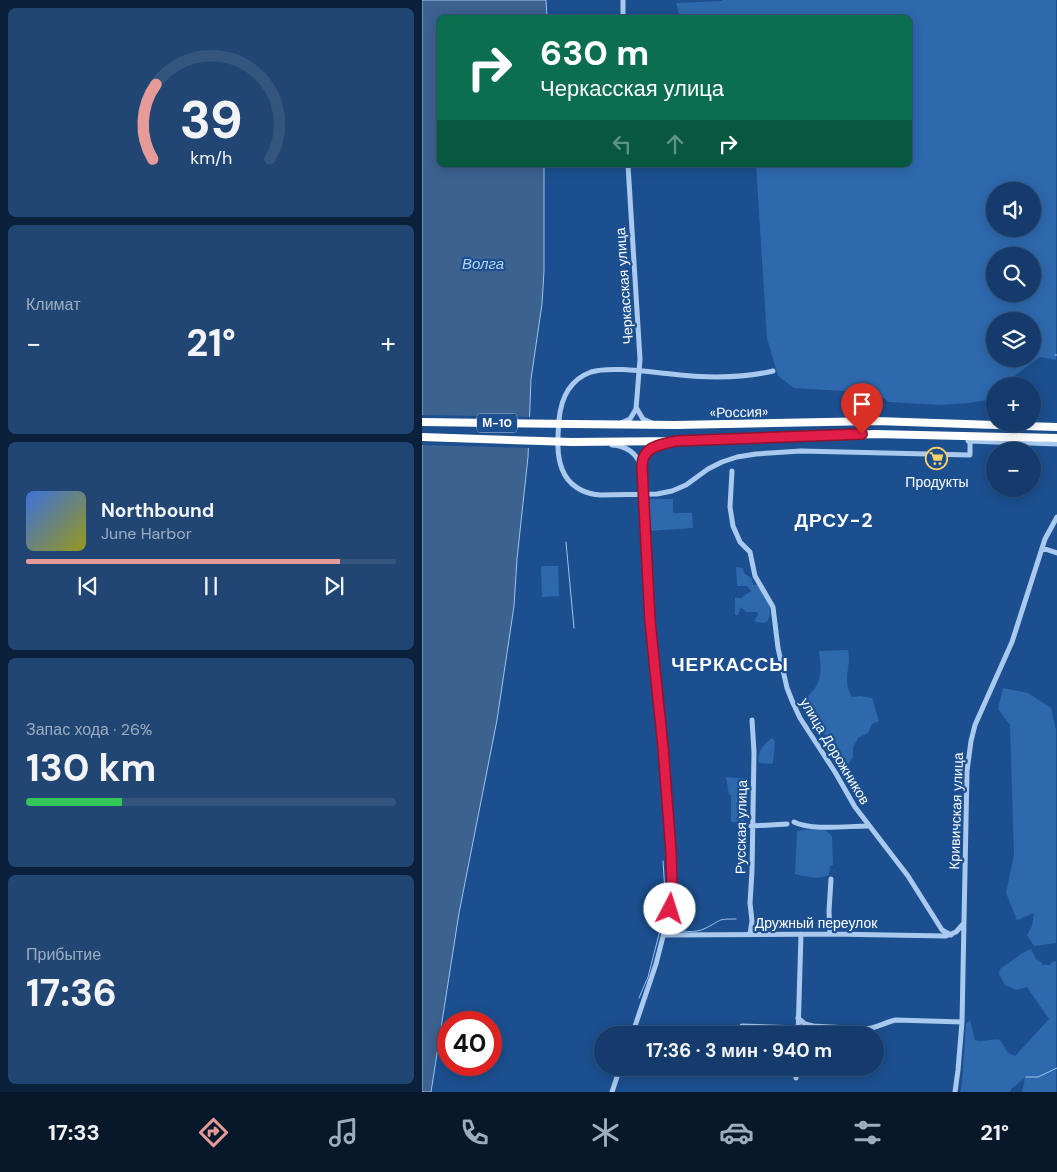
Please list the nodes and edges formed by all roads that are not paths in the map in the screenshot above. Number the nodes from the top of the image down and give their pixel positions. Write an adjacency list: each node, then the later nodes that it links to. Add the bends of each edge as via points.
1 (623, 0): 2 (street)
2 (623, 15)
3 (628, 167): 4 (street, Черкасская улица)
4 (639, 371): 5 (street, via 721,378); 6 (street, Черкасская улица); 20 (street, via 591,372 569,387 562,402 558,443 563,472 579,490 597,495)
5 (773, 371)
6 (637, 406): 8 (street, via 625,422); 9 (street, via 646,421)
7 (422, 422): 8 (highway, «Россия» / М-10, bridge)
8 (586, 425): 9 (highway, «Россия» / М-10)
9 (675, 425): 10 (highway, «Россия» / М-10, via 876,421)
10 (1056, 427)
11 (958, 436): 13 (highway, М-10); 14 (highway, М-10, via 875,434); 16 (street)
12 (422, 437): 15 (highway, М-10, bridge)
13 (1056, 438)
14 (676, 441): 15 (highway, М-10); 18 (street, via 649,449 643,458)
15 (584, 442): 18 (street, via 627,448 637,457)
16 (970, 442): 17 (street); 20 (street, via 970,455 801,451 737,457 712,466 677,489)
17 (1056, 444)
18 (642, 469): 20 (street)
19 (732, 471): 28 (street, улица Дорожников, via 730,507 733,526 740,542 750,552 755,576 773,606 787,688 800,718)
20 (643, 494): 31 (street, via 650,621 671,852 671,899)
21 (1056, 517): 22 (street, Кривичская улица)
22 (1042, 548): 23 (street); 30 (street, Кривичская улица, via 1012,642 971,741 967,771)
23 (1056, 553)
24 (752, 720): 27 (street, Русская улица)
25 (794, 822): 28 (street, via 801,825)
26 (787, 824): 27 (street)
27 (751, 826): 32 (street, Русская улица)
28 (868, 826): 35 (street, улица Дорожников, via 908,876 942,930)
29 (831, 880): 34 (street)
30 (964, 923): 35 (street); 37 (street, Кривичская улица)
31 (664, 934): 32 (street, Дружный переулок); 38 (street)
32 (750, 934): 33 (street, Дружный переулок)
33 (801, 934): 34 (street, Дружный переулок); 36 (street)
34 (830, 934): 35 (street, Дружный переулок)
35 (951, 935)
36 (798, 1018): 37 (street, via 813,1026 864,1029 896,1020); 39 (street)
37 (962, 1022): 42 (street, Кривичская улица)
38 (635, 1026)
39 (798, 1026)
40 (617, 1076): 41 (street)
41 (612, 1092)
42 (955, 1092)

